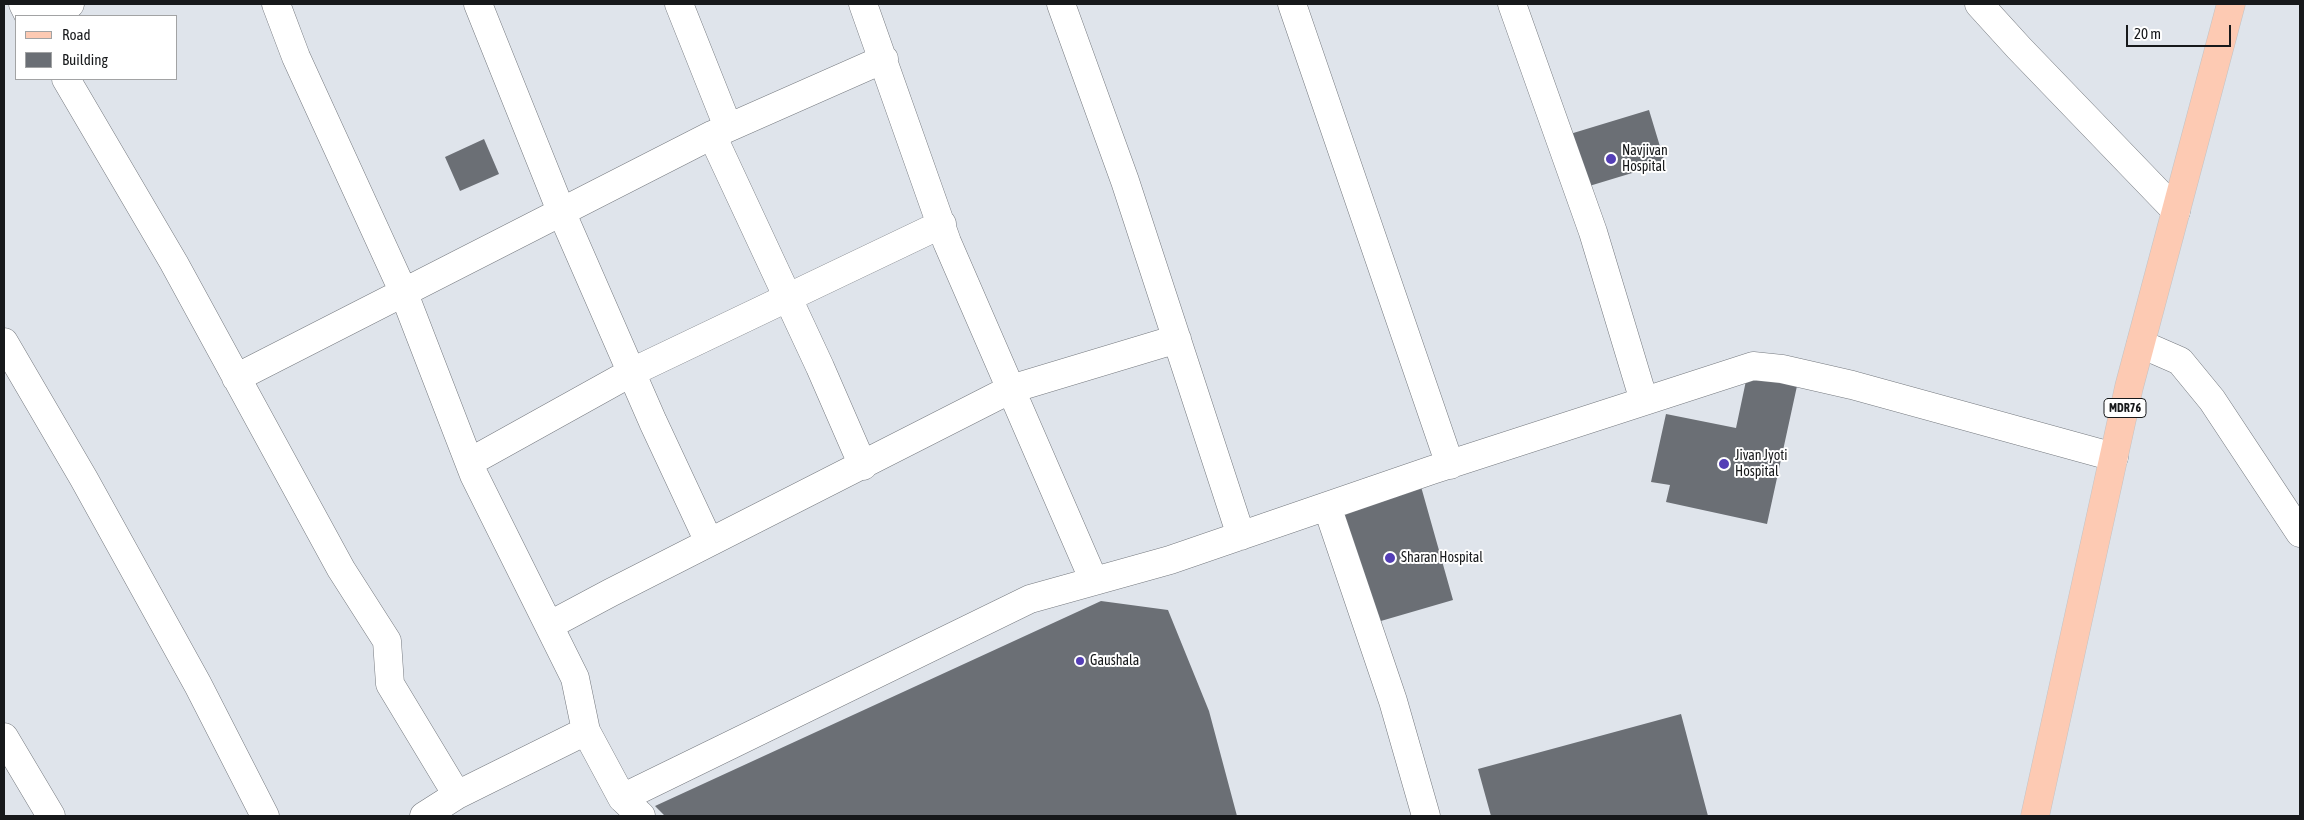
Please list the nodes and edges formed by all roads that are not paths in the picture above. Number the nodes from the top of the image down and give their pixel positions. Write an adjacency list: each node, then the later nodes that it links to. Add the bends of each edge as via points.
1 (70, 4): 11 (street)
2 (276, 4): 18 (street, via 296,57)
3 (478, 4): 15 (street)
4 (679, 4): 14 (street)
5 (863, 4): 12 (street)
6 (1061, 4): 20 (street, via 1125,181)
7 (1292, 4): 29 (street)
8 (1512, 4): 26 (street, via 1593,232)
9 (1979, 4): 16 (street)
10 (2231, 4): 16 (main road, MDR76)
11 (48, 15)
12 (884, 60): 14 (street); 17 (street)
13 (67, 80): 24 (street, via 174,263)
14 (720, 131): 15 (street); 19 (street)
15 (561, 211): 18 (street); 23 (street)
16 (2176, 211): 22 (main road, MDR76)
17 (942, 224): 19 (street); 25 (street)
18 (403, 291): 24 (street); 28 (street)
19 (788, 298): 23 (street); 30 (street)
20 (1176, 339): 25 (street); 33 (street)
21 (4, 342): 42 (street, via 198,685)
22 (2141, 344): 27 (main road, MDR76); 32 (street, via 2180,361 2212,400)
23 (632, 372): 28 (street); 34 (street)
24 (236, 378): 39 (street, via 341,569 387,641 390,684)
25 (1011, 389): 30 (street); 35 (street)
26 (1644, 401): 27 (street, via 1753,366 1852,385); 29 (street)
27 (2114, 457): 45 (main road, MDR76)
28 (470, 462): 36 (street)
29 (1450, 465): 31 (street)
30 (863, 466): 34 (street)
31 (1327, 506): 33 (street); 44 (street, via 1393,701)
32 (2300, 533)
33 (1241, 536): 35 (street, via 1170,560)
34 (709, 542): 36 (street)
35 (1094, 580): 40 (street, via 1030,599)
36 (550, 625): 37 (street, via 576,678)
37 (586, 730): 39 (street); 40 (street)
38 (4, 736): 41 (street)
39 (457, 795): 43 (street)
40 (632, 807)
41 (51, 816)
42 (265, 816)
43 (424, 816)
44 (1426, 816)
45 (2034, 816)

